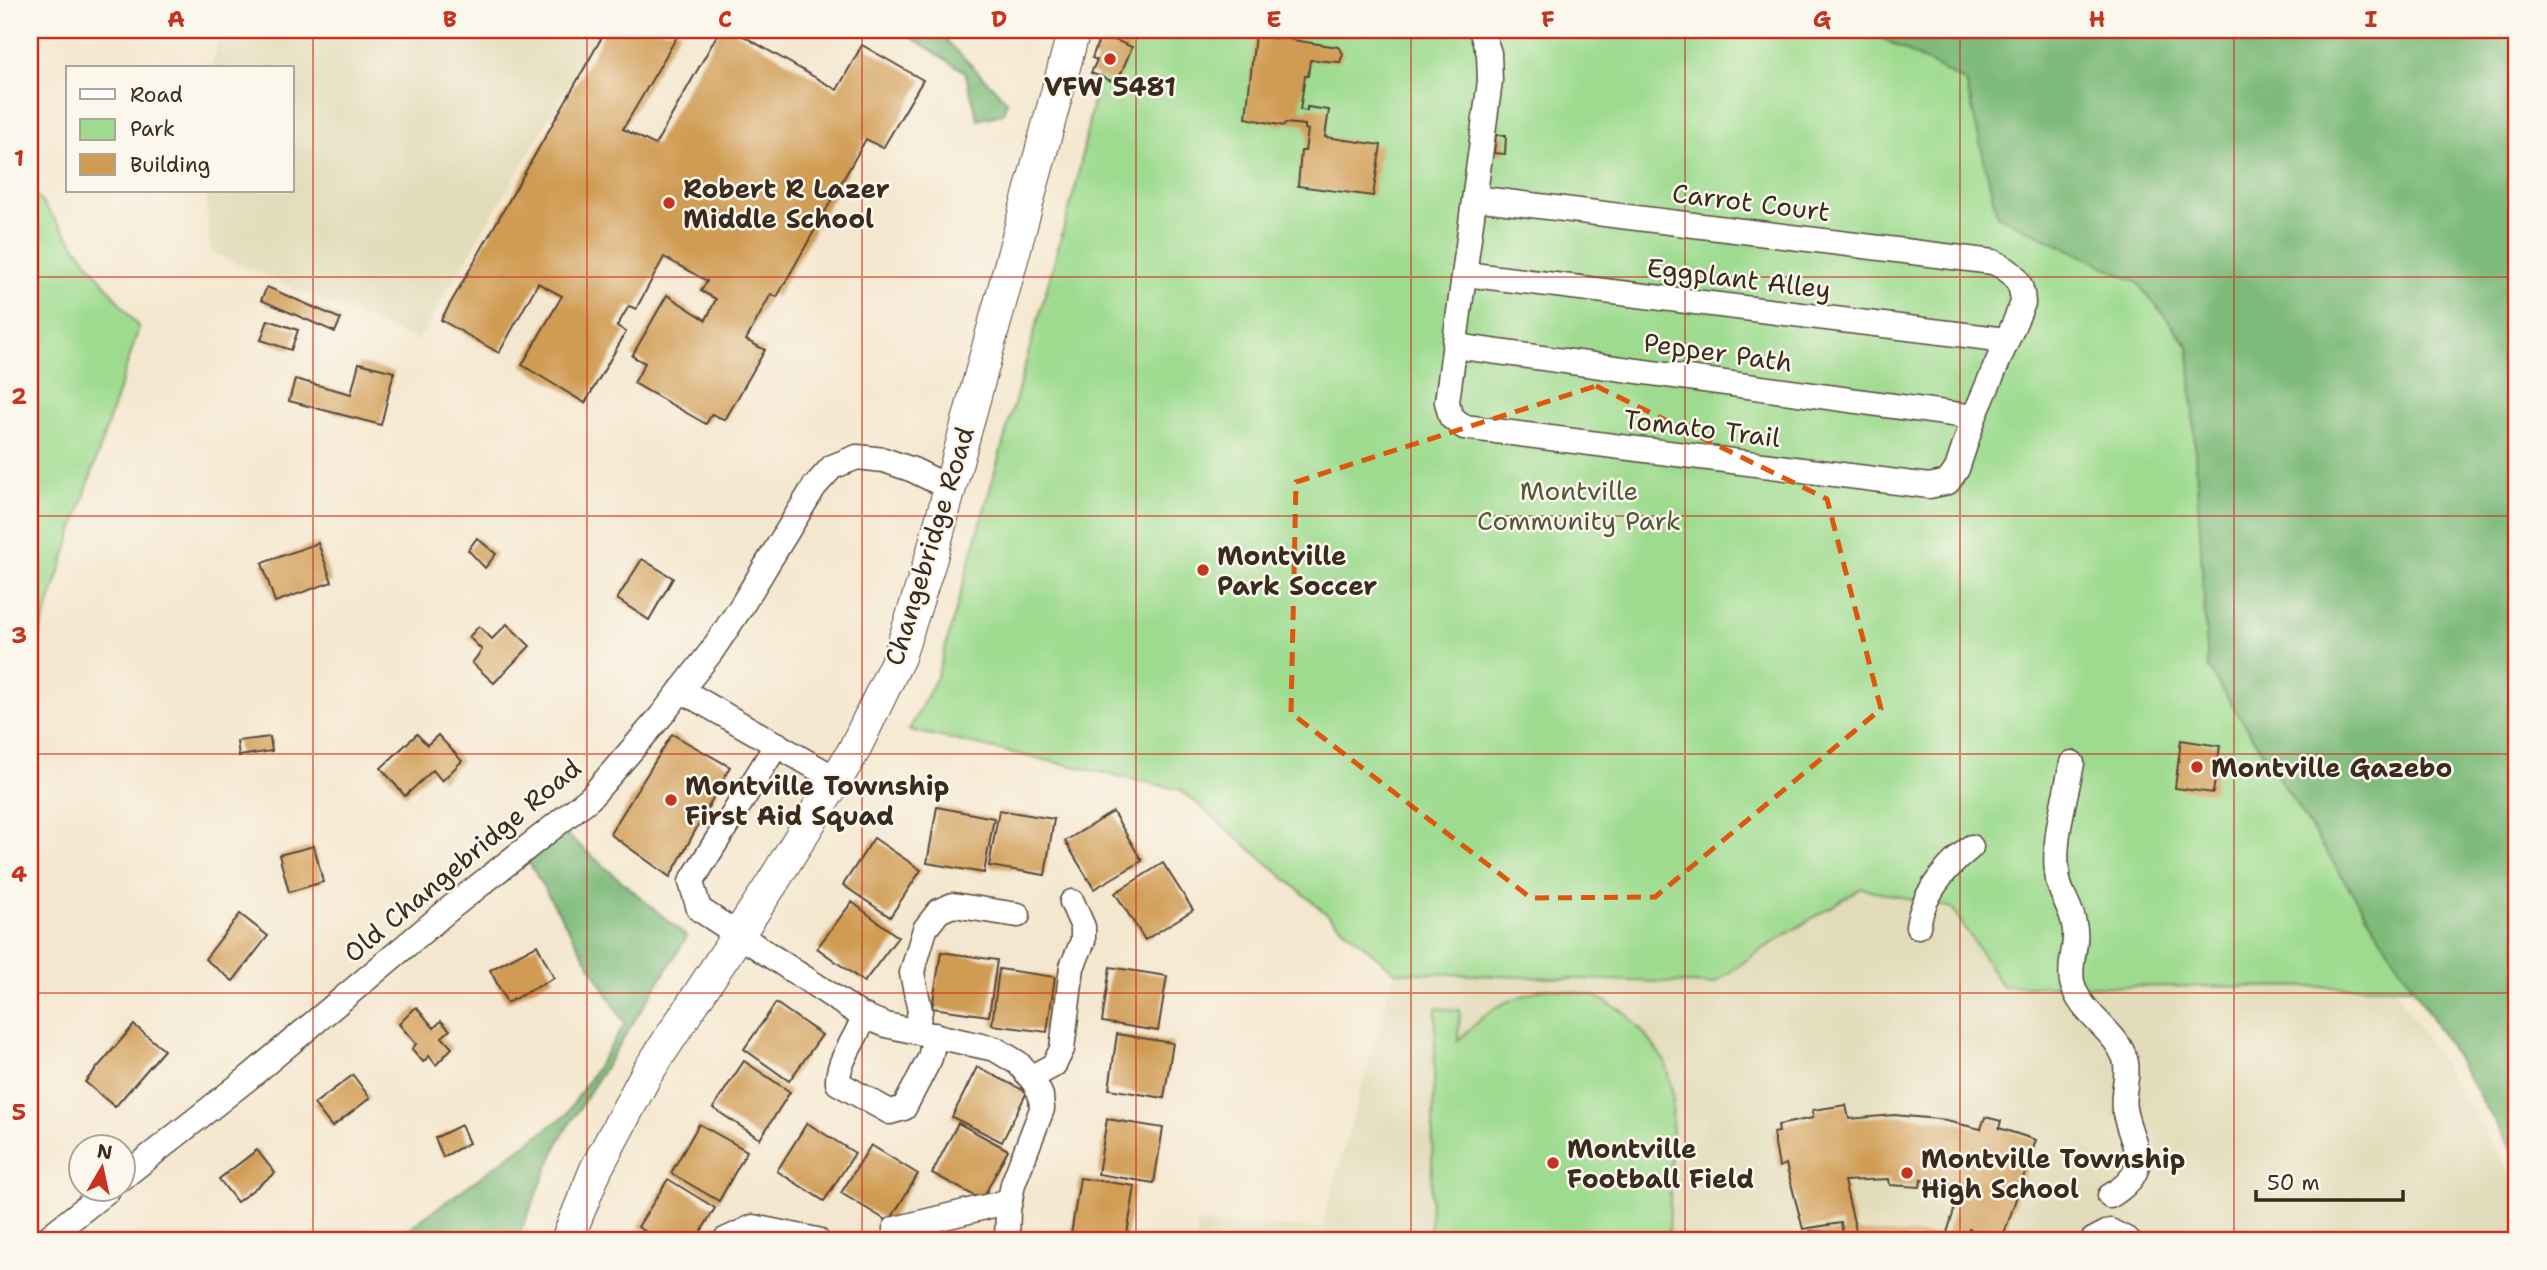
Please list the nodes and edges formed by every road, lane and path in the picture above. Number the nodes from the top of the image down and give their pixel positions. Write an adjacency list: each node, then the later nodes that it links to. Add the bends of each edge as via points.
1 (1073, 30): 8 (main road, Changebridge Road)
2 (1481, 30): 3 (street, via 1489,53 1490,81)
3 (1475, 198): 4 (street); 5 (street, Carrot Court, via 1993,262 2021,284 2023,303)
4 (1465, 274): 5 (street, Eggplant Alley); 6 (street)
5 (2006, 340): 7 (street)
6 (1454, 346): 7 (street, Pepper Path); 7 (street, Tomato Trail, via 1447,402 1451,417 1464,427 1929,486 1948,482 1958,469)
7 (1974, 417)
8 (950, 488): 9 (street, Old Changebridge Road, via 884,460 857,457 832,467 814,487 726,630); 12 (main road, Changebridge Road, via 899,657)
9 (681, 690): 10 (street); 21 (street, Old Changebridge Road, via 590,798)
10 (777, 744): 12 (street); 17 (street, via 691,882 699,909)
11 (2072, 763): 22 (street, via 2054,838 2059,883 2074,923 2072,981 2076,993 2125,1057 2124,1108 2135,1142 2137,1170)
12 (836, 779): 17 (main road, Changebridge Road)
13 (1971, 847): 16 (street, via 1933,888 1920,910)
14 (1072, 902): 20 (street, via 1083,927 1083,941 1072,967 1062,1049 1054,1065)
15 (1018, 915): 19 (street, via 953,905 939,911 925,929 912,973)
16 (1918, 926)
17 (737, 936): 18 (street); 27 (main road, Changebridge Road, via 647,1073 596,1169)
18 (864, 1016): 19 (street); 19 (street, via 837,1070 838,1083 890,1112 904,1108 930,1058)
19 (926, 1033): 20 (street, via 995,1049)
20 (1031, 1077): 23 (street, via 1042,1109)
21 (136, 1167)
22 (2110, 1196)
23 (1010, 1201): 25 (street); 30 (street)
24 (89, 1204): 26 (street)
25 (895, 1229)
26 (45, 1240)
27 (567, 1240)
28 (725, 1240): 29 (street, via 752,1227)
29 (817, 1240)
30 (1007, 1240)
31 (2093, 1240): 32 (street, via 2110,1231)
32 (2129, 1240)

